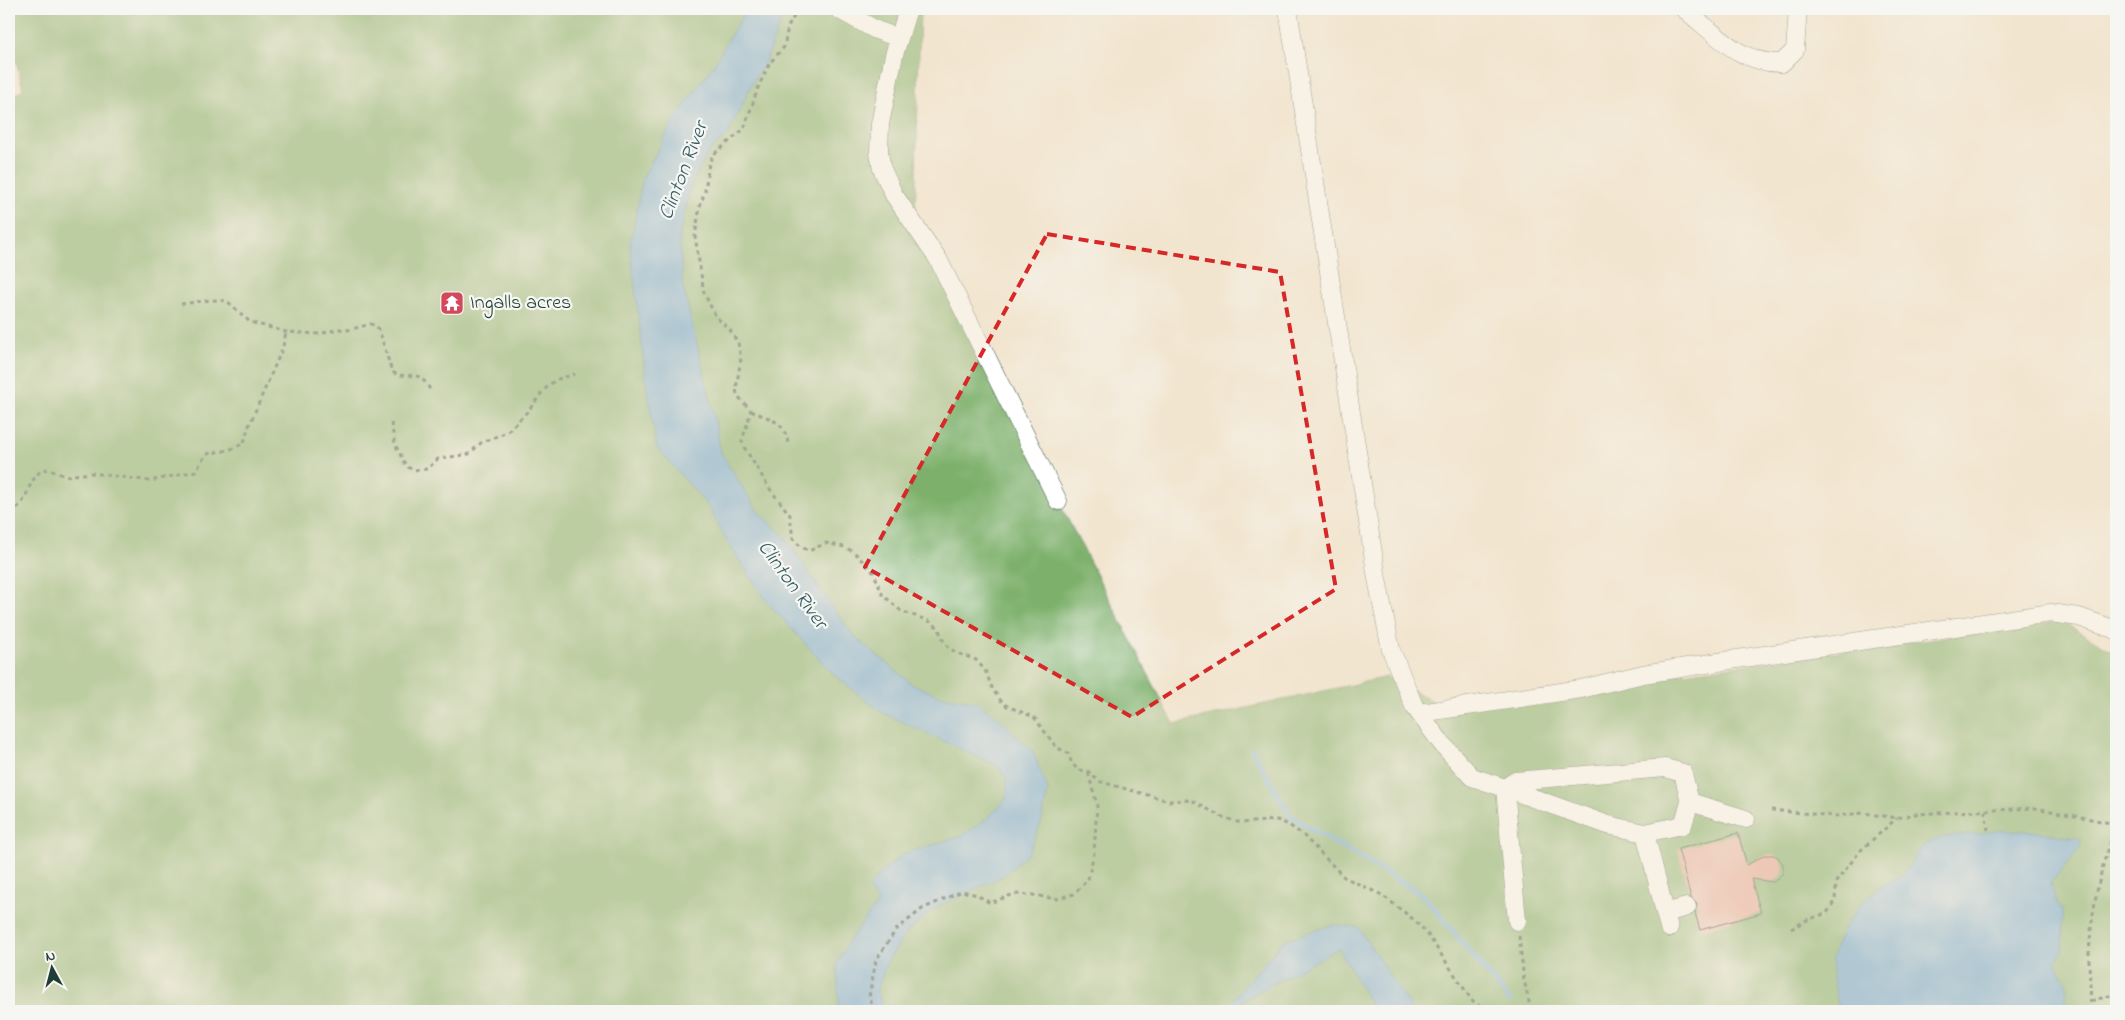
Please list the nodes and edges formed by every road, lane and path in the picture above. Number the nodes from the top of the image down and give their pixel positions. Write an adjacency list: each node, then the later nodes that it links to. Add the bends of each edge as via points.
1 (798, 9): 12 (path, via 788,27 784,47 769,64 758,88 744,129 713,155 709,163 694,236 704,293 716,317 738,343 741,358 737,395)
2 (838, 9): 7 (lane, via 876,30)
3 (908, 9): 7 (lane)
4 (1288, 9): 18 (lane, via 1377,579 1391,650 1414,706)
5 (1684, 9): 6 (lane, via 1740,54 1765,63 1782,63 1795,50)
6 (1798, 9)
7 (899, 38): 15 (lane, via 880,124 882,168 894,195 938,259)
8 (181, 304): 9 (path, via 227,301 250,322)
9 (286, 332): 11 (path, via 319,334 371,324 377,327 381,336 392,372 418,375); 16 (path, via 283,347 244,443 229,450 206,454 196,471 150,480 92,473 65,476 42,470 30,483 21,505)
10 (576, 374): 13 (path, via 555,380 508,432 482,442 469,454 438,459 426,469 413,470 406,466 395,444)
11 (431, 391)
12 (751, 411): 14 (path, via 779,424 787,435); 19 (path, via 742,441 770,489 790,515 793,539 810,551 832,543 854,552 874,573 882,594 901,612 929,621 939,628 949,648 976,660 985,670 1001,702 1034,717 1056,748 1068,753 1072,764 1079,770)
13 (391, 423)
14 (789, 446)
15 (1058, 501)
16 (9, 511)
17 (2116, 630): 18 (lane, via 2079,617 2051,613 1737,659 1643,674 1581,689)
18 (1420, 713): 20 (lane, via 1472,777)
19 (1088, 771): 34 (path, via 1097,805 1094,853 1088,879 1074,894 1056,898 1014,894 990,903 962,891 922,909 896,930 876,960 869,997); 35 (path, via 1098,781 1169,802 1193,801 1241,823 1272,820 1289,825 1344,877 1382,895 1413,919 1426,932 1473,1002)
20 (1504, 788): 21 (lane, via 1515,781 1664,768 1683,773); 28 (lane, via 1608,824); 30 (lane)
21 (1690, 802): 25 (lane); 28 (lane, via 1682,825)
22 (1771, 810): 24 (path, via 1834,816 1863,813)
23 (1985, 811): 24 (path, via 1915,814); 26 (path, via 2035,808); 27 (path)
24 (1897, 818): 31 (path, via 1860,851 1836,882 1834,900 1827,913)
25 (1746, 819)
26 (2116, 825): 33 (path, via 2107,849 2089,943)
27 (1988, 830)
28 (1645, 833): 29 (lane, via 1667,920)
29 (1688, 907)
30 (1517, 921): 36 (path)
31 (1792, 929)
32 (2116, 994): 33 (path)
33 (2091, 1001): 37 (path)
34 (875, 1011)
35 (1487, 1011)
36 (1531, 1011)
37 (2090, 1011)

